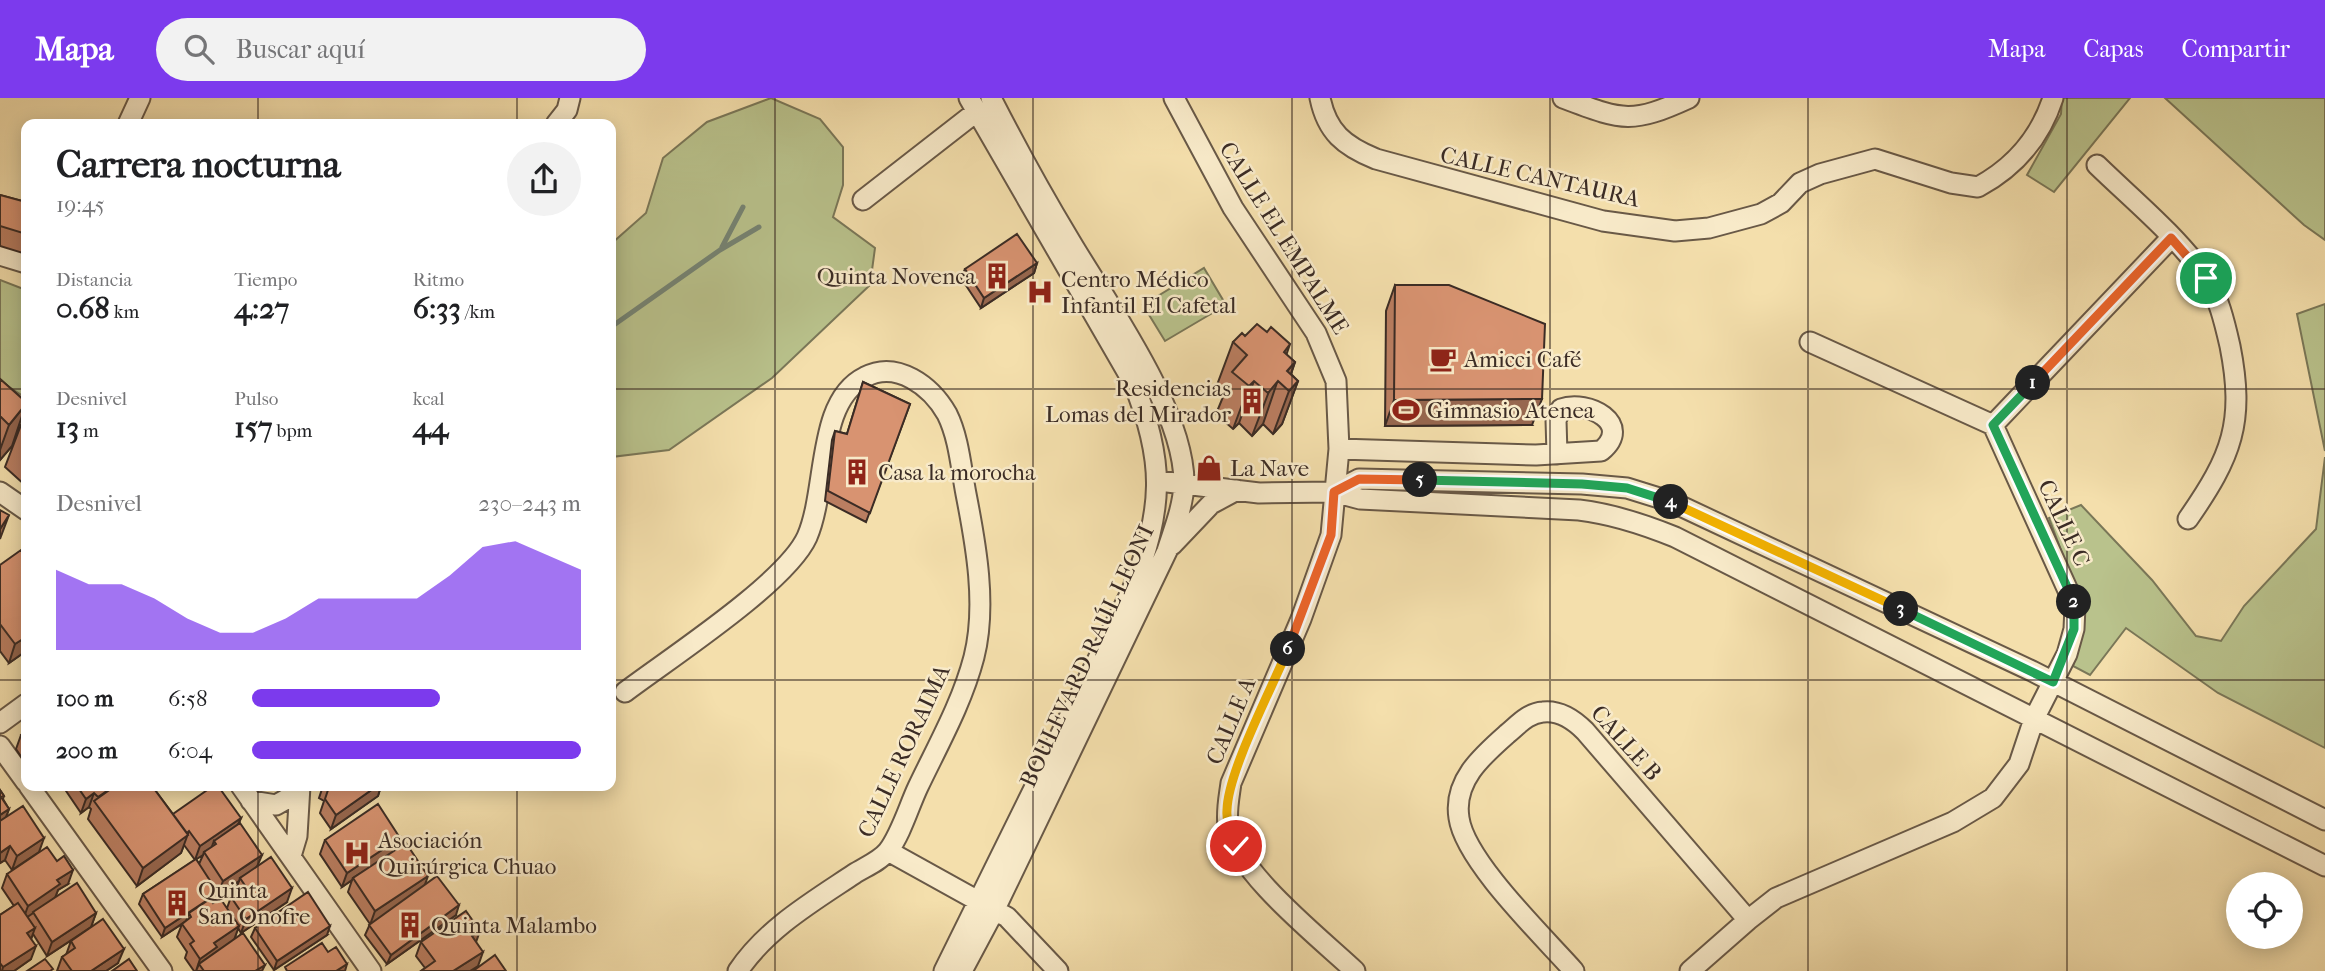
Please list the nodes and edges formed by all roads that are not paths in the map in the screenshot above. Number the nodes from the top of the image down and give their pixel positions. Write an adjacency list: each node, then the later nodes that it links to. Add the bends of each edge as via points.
1 (140, 98): 10 (street)
2 (570, 98): 11 (street)
3 (991, 98): 23 (street, BOULEVARD RAÚL LEONI, via 1147,371 1175,435)
4 (1174, 98): 19 (street, CALLE EL EMPALME, via 1233,208 1317,333 1336,381)
5 (1320, 98): 8 (street, CALLE CANTAURA, via 1336,137 1368,155 1603,222 1675,231 1709,228 1761,214 1800,183 1875,159 1978,187 2019,160)
6 (1563, 98): 7 (street, via 1628,119 1646,117)
7 (1689, 98)
8 (2053, 98)
9 (973, 105): 13 (street); 22 (street, BOULEVARD RAÚL LEONI, via 1133,382 1148,419)
10 (130, 119)
11 (560, 119)
12 (2097, 165): 14 (street)
13 (863, 200)
14 (2171, 238): 18 (street); 29 (street, via 2206,278 2226,328 2238,406 2217,477)
15 (0, 255): 16 (street)
16 (21, 261)
17 (1810, 342): 18 (street)
18 (1993, 425): 31 (street, CALLE C, via 2075,606 2074,629)
19 (1339, 449): 21 (street); 27 (street, CALLE EL EMPALME)
20 (1557, 454): 21 (street)
21 (1536, 455): 24 (street)
22 (1159, 481): 23 (street); 48 (street, BOULEVARD RAÚL LEONI, via 1148,546 1132,590)
23 (1184, 482): 25 (street); 30 (street, BOULEVARD RAÚL LEONI)
24 (1537, 483): 27 (street, via 1359,479); 31 (street, via 1627,488 1672,502)
25 (1237, 490): 27 (street); 30 (street, via 1211,504)
26 (0, 492): 28 (street)
27 (1334, 492): 34 (street, via 1360,499 1579,510 1637,522); 56 (street, CALLE A, via 1331,535 1301,620 1231,783 1227,809 1228,828 1247,867)
28 (21, 507)
29 (2188, 519)
30 (1167, 551): 48 (street, BOULEVARD RAÚL LEONI)
31 (2053, 682): 34 (street, CALLE C); 44 (street)
32 (625, 692): 45 (street, CALLE RORAIMA, via 792,562 817,512 828,428 848,389 879,371 919,382 947,415 956,439 971,518 979,619 961,697)
33 (21, 708): 36 (street)
34 (2034, 719): 47 (street); 49 (street, via 2009,781 1978,809 1776,898)
35 (21, 722): 37 (street)
36 (0, 723)
37 (0, 737)
38 (0, 746): 39 (street)
39 (21, 774)
40 (33, 791): 50 (street)
41 (297, 791): 43 (street, via 276,806)
42 (300, 791): 46 (street)
43 (246, 793): 46 (street)
44 (2325, 820)
45 (888, 851): 48 (street); 52 (street, CALLE RORAIMA, via 777,928)
46 (291, 856): 51 (street)
47 (2325, 866)
48 (986, 906): 53 (street, BOULEVARD RAÚL LEONI); 54 (street, BOULEVARD RAÚL LEONI); 55 (street, via 1007,917)
49 (1748, 920): 57 (street, CALLE B, via 1585,731 1572,719 1544,712 1527,717 1477,760 1460,795 1458,816 1472,853); 58 (street)
50 (162, 971)
51 (371, 971)
52 (738, 971)
53 (944, 971)
54 (962, 971)
55 (1058, 971)
56 (1354, 971)
57 (1574, 971)
58 (1690, 971)

